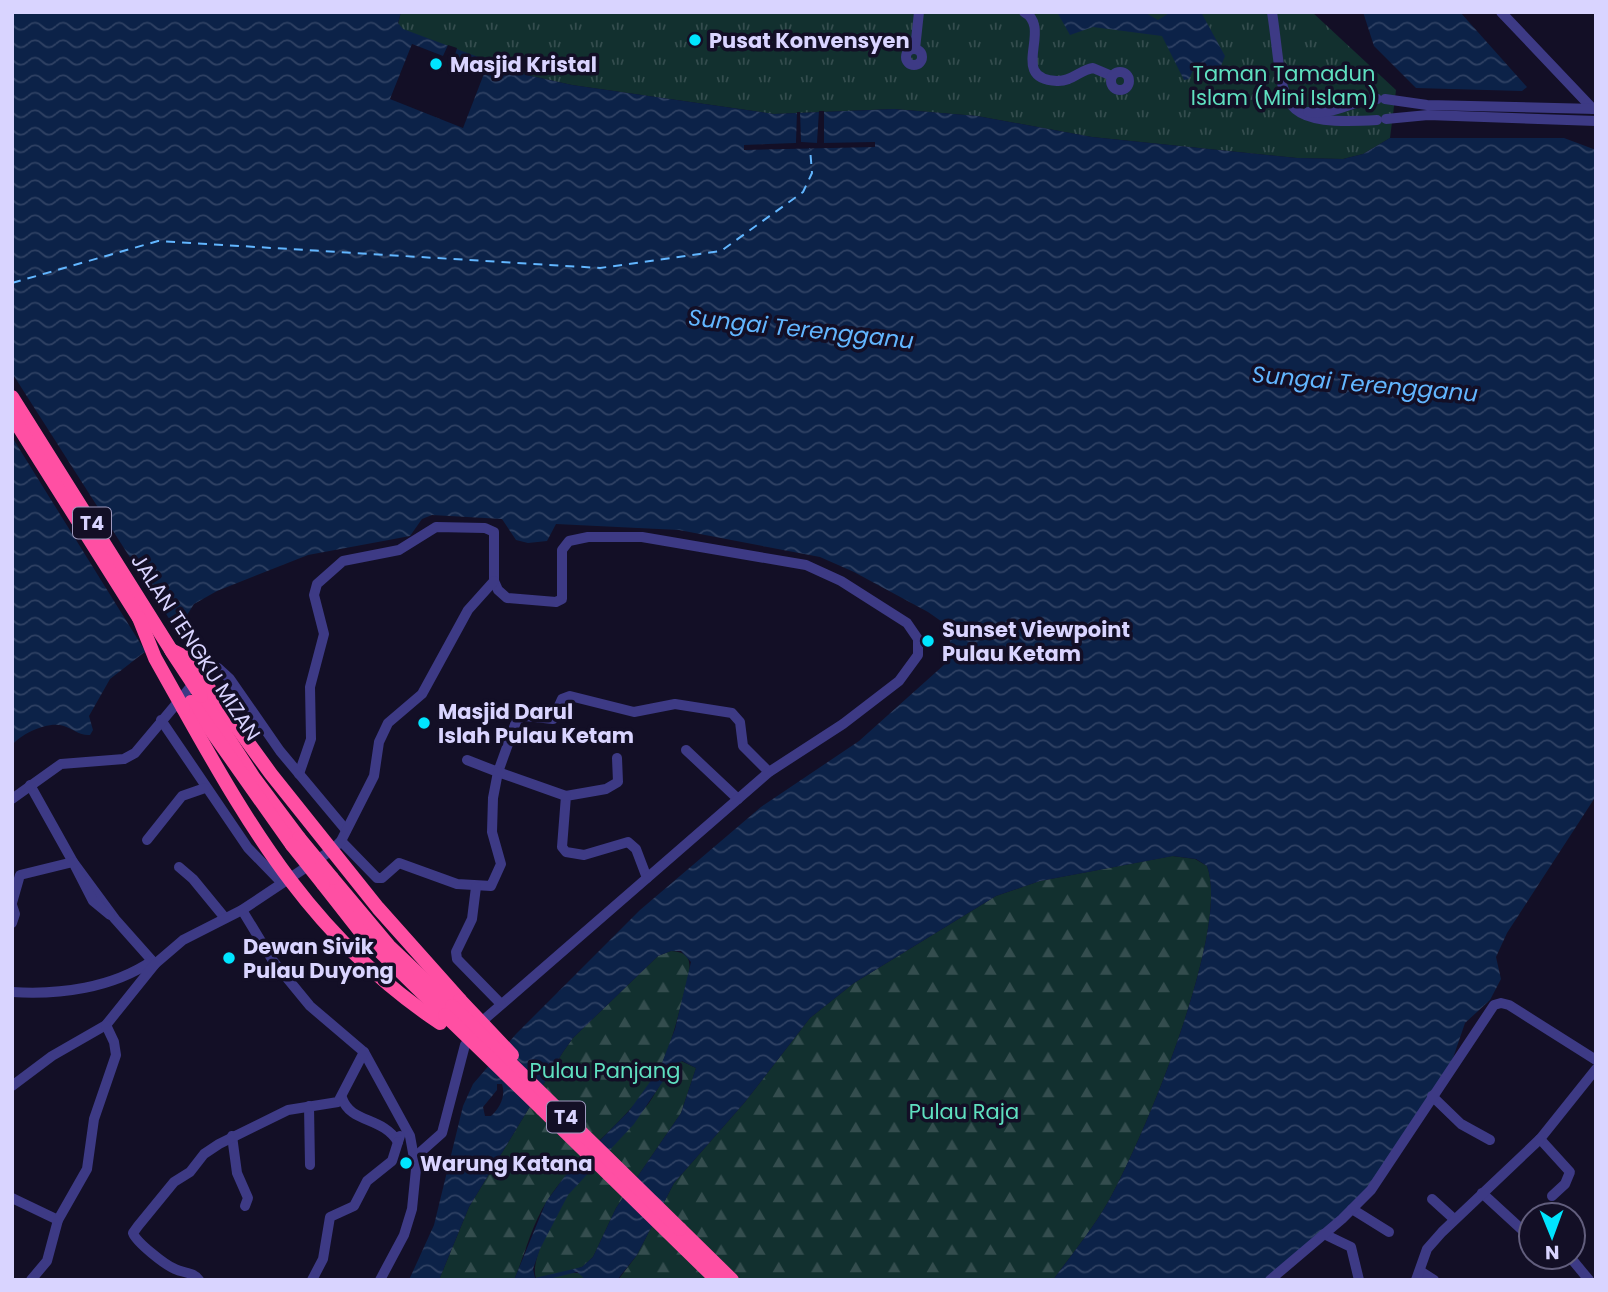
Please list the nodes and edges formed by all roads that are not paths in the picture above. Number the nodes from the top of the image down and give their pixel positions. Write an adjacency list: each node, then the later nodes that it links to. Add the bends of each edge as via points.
1 (919, 12): 5 (street)
2 (1024, 12): 6 (street, via 1037,28 1030,59 1039,75 1066,80 1093,68)
3 (1272, 12): 7 (street)
4 (1501, 12): 8 (street)
5 (915, 49)
6 (1112, 76)
7 (1287, 101): 8 (street, via 1320,114 1361,100 1381,99); 9 (street, via 1304,117 1320,121 1428,115)
8 (1594, 109)
9 (1596, 121)
10 (12, 397): 13 (highway, JALAN TENGKU MIZAN / T4, bridge, via 172,650 189,659)
11 (12, 416): 13 (highway, JALAN TENGKU MIZAN / T4, bridge, via 139,618 155,657)
12 (494, 581): 19 (street, via 507,598 559,601 563,594 563,544 588,537 642,537 806,565 841,581 907,623 919,647 909,671 843,724); 20 (street, via 496,536 485,527 436,527 399,550 353,558 330,570 315,589 324,634 310,687 312,739); 27 (street, via 468,610 422,694 388,723 376,751 374,776)
13 (197, 700): 27 (highway, via 236,729); 31 (highway, via 239,808); 40 (highway, JALAN TENGKU MIZAN / T4, bridge, via 246,784 328,881 363,935)
14 (161, 720): 20 (street, via 205,666 213,666 230,679); 21 (street, via 130,756 61,764); 22 (street)
15 (686, 750): 25 (street)
16 (617, 758): 23 (street, via 618,782 606,789)
17 (467, 760): 18 (street)
18 (498, 772): 19 (street, via 517,719 553,719 562,699 570,696 634,712 675,704 732,713 740,722 743,746); 23 (street); 32 (street, via 492,832 501,864 491,886)
19 (769, 772): 25 (street)
20 (299, 774): 27 (street)
21 (30, 785): 24 (street); 28 (street)
22 (205, 788): 26 (street, via 182,796); 31 (street, via 248,848)
23 (565, 796): 30 (street, via 561,841 566,852 584,855 628,842 636,849)
24 (12, 799)
25 (738, 799): 30 (street)
26 (147, 840)
27 (340, 841): 31 (street); 32 (street, via 377,878 399,863); 40 (highway, via 418,955)
28 (73, 862): 33 (street, via 20,875); 37 (street)
29 (179, 867): 35 (street)
30 (646, 878): 39 (street)
31 (286, 881): 34 (street); 40 (highway, via 352,954 389,987)
32 (476, 887): 39 (street, via 472,919 457,959)
33 (12, 904): 36 (street)
34 (242, 910): 35 (street); 42 (street, via 310,1006)
35 (225, 918): 37 (street, via 183,940)
36 (12, 923)
37 (153, 963): 38 (street, via 65,992); 41 (street)
38 (12, 992)
39 (501, 1004): 54 (street, via 465,1045 442,1133)
40 (449, 1011): 67 (highway, T4, bridge, via 534,1087); 67 (highway, T4, bridge, via 542,1110)
41 (106, 1025): 45 (street); 63 (street, via 114,1042 115,1062 94,1119 87,1169)
42 (363, 1052): 47 (street); 49 (street)
43 (1596, 1060): 46 (street, via 1509,1005 1498,1003)
44 (1596, 1069): 51 (street)
45 (15, 1083)
46 (1432, 1096): 52 (street, via 1461,1124); 61 (street, via 1371,1189)
47 (342, 1098): 48 (street, via 333,1105); 53 (street, via 350,1113 387,1127)
48 (309, 1106): 50 (street, via 288,1110); 55 (street)
49 (404, 1125): 53 (street); 54 (street)
50 (232, 1136): 60 (street, via 237,1173 248,1198); 70 (street, via 174,1182 133,1233 170,1267)
51 (1540, 1139): 56 (street); 57 (street, via 1570,1172)
52 (1490, 1140)
53 (398, 1142): 71 (street, via 392,1161 367,1181 355,1206 330,1217 323,1259)
54 (415, 1157): 72 (street, via 409,1223)
55 (310, 1165)
56 (1482, 1193): 62 (street); 64 (street)
57 (1552, 1196)
58 (12, 1198): 63 (street)
59 (1432, 1199): 62 (street)
60 (245, 1206)
61 (1352, 1209): 65 (street); 66 (street)
62 (1454, 1219): 68 (street, via 1427,1249)
63 (58, 1220): 69 (street, via 47,1261)
64 (1517, 1225)
65 (1327, 1232): 75 (street); 76 (street, via 1351,1247)
66 (1389, 1232)
67 (676, 1233): 73 (highway, T4); 74 (highway, T4)
68 (1418, 1275): 77 (street)
69 (32, 1280)
70 (200, 1280)
71 (312, 1280)
72 (380, 1280)
73 (717, 1280)
74 (732, 1280)
75 (1270, 1280)
76 (1359, 1280)
77 (1434, 1280)

